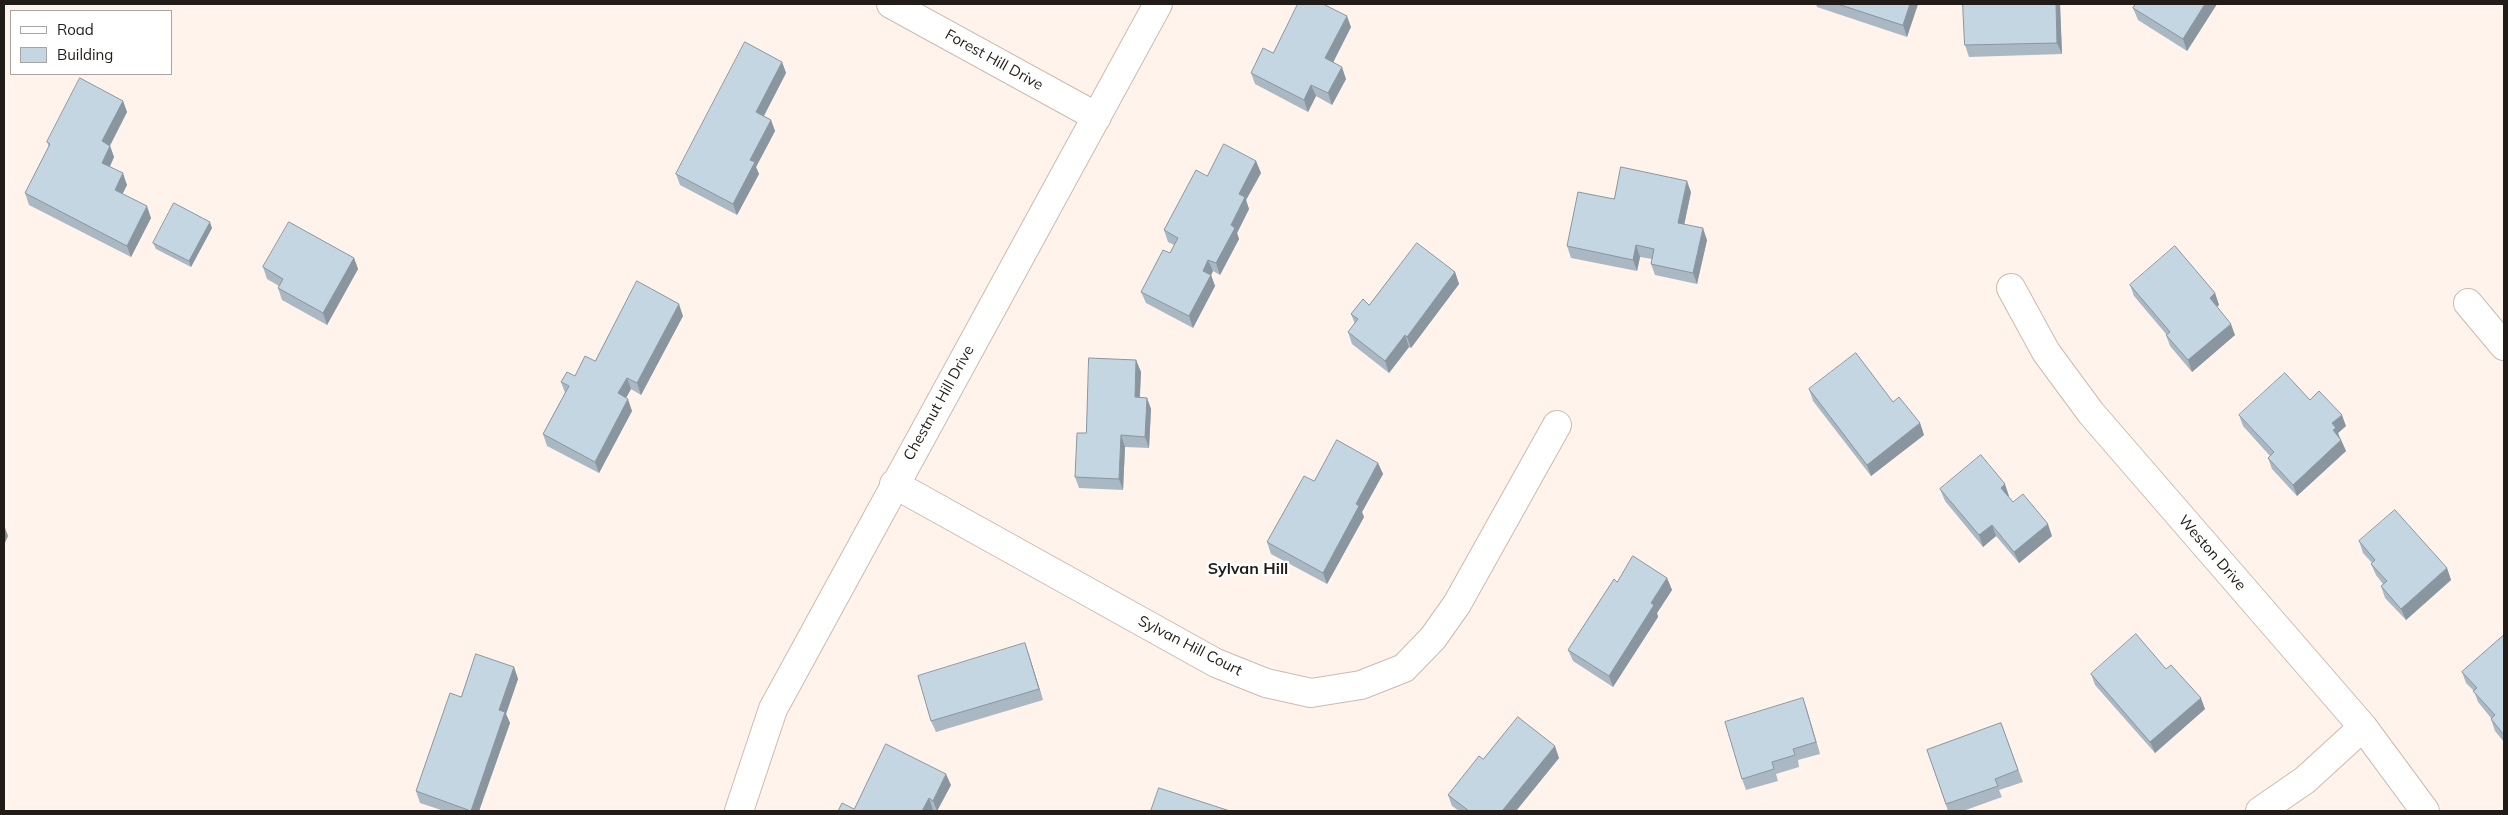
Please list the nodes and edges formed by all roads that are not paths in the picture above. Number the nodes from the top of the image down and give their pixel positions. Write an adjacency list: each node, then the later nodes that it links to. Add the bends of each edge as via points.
1 (891, 4): 3 (street, Forest Hill Drive)
2 (1158, 4): 3 (street, Chestnut Hill Drive)
3 (1097, 117): 8 (street, Chestnut Hill Drive)
4 (2011, 288): 9 (street, Weston Drive, via 2046,352 2091,414)
5 (2468, 303): 6 (street)
6 (2504, 346)
7 (1557, 424): 8 (street, Sylvan Hill Court, via 1457,604 1433,638 1404,668 1361,685 1311,694 1266,684 1216,663)
8 (894, 484): 10 (street, Chestnut Hill Drive, via 774,708)
9 (2363, 727): 11 (street, via 2305,780); 12 (street, Weston Drive)
10 (739, 811)
11 (2260, 811)
12 (2425, 811)

